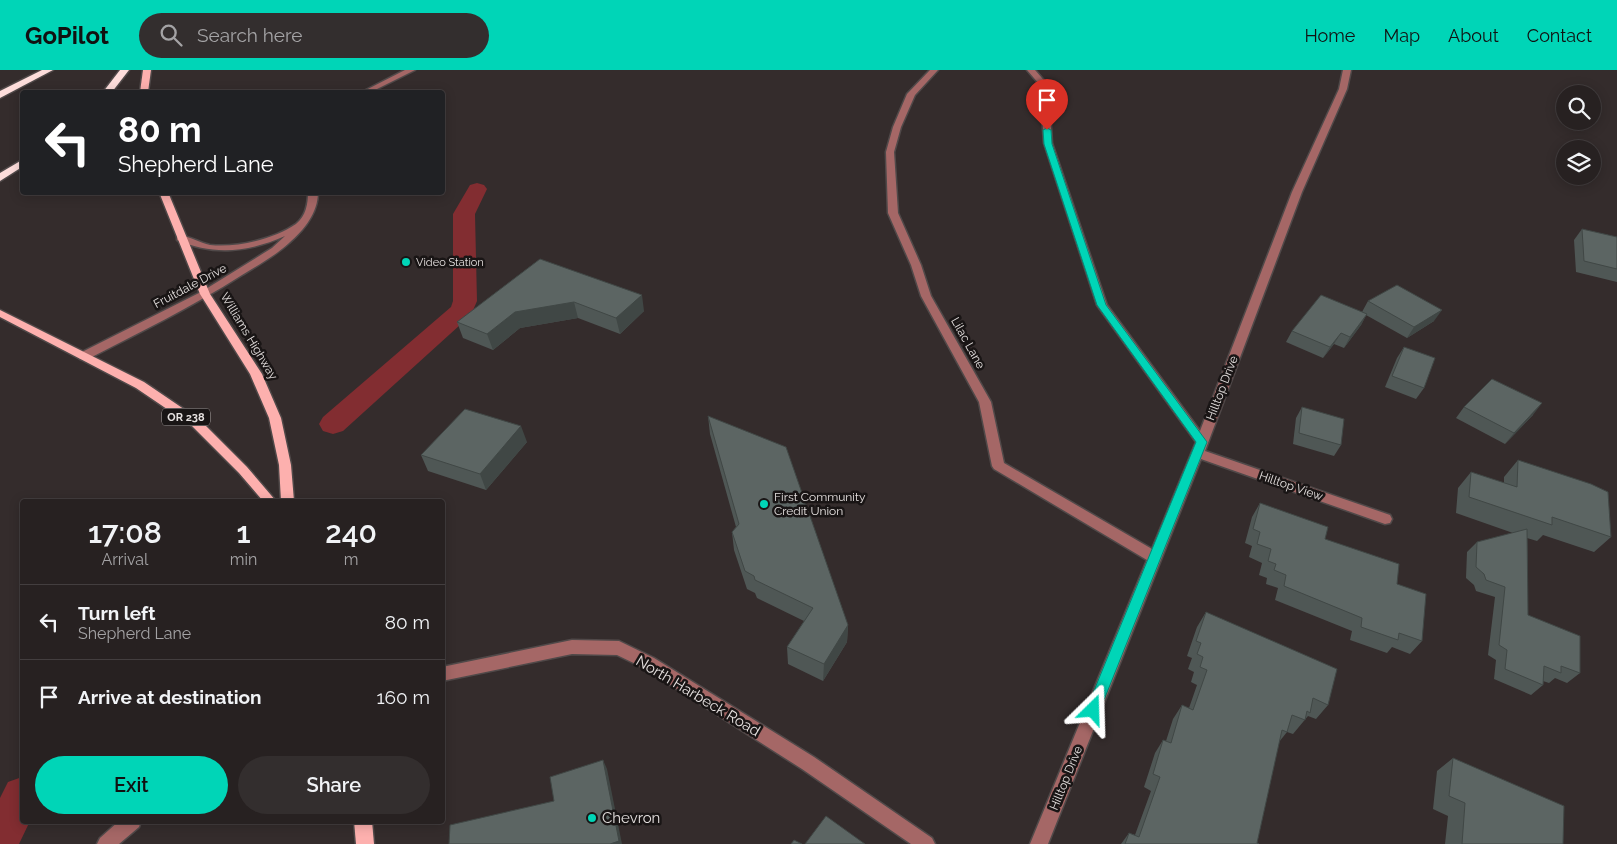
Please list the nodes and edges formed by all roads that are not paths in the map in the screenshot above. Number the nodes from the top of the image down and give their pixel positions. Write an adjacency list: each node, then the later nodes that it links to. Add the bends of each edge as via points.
1 (49, 70): 11 (highway)
2 (125, 70): 8 (highway)
3 (147, 70): 9 (main road)
4 (410, 70): 10 (street)
5 (934, 70): 25 (street, Lilac Lane, via 911,94 897,127 890,152 893,213 926,296 986,402 998,466)
6 (1031, 70): 21 (street, via 1044,85 1048,144 1102,305)
7 (1347, 70): 21 (street, Hilltop Drive, via 1343,89 1297,192)
8 (109, 90)
9 (144, 90)
10 (370, 90)
11 (0, 95)
12 (20, 164): 13 (highway)
13 (0, 178)
14 (164, 195): 17 (main road, Williams Highway)
15 (313, 195): 16 (street, Fruitdale Drive, via 313,205)
16 (299, 224): 17 (street, Fruitdale Drive, via 259,243 234,248 195,246); 18 (street, Fruitdale Drive, via 275,250)
17 (180, 238): 18 (main road, Williams Highway)
18 (205, 294): 20 (street, Fruitdale Drive); 23 (main road, Williams Highway, via 256,374 275,418 285,465)
19 (0, 313): 20 (main road, OR 238)
20 (84, 356): 22 (main road, OR 238, via 140,385 196,424)
21 (1200, 448): 24 (street, Hilltop View); 25 (street, Hilltop Drive)
22 (268, 499)
23 (288, 499)
24 (1385, 519)
25 (1155, 558): 32 (street, Hilltop Drive)
26 (445, 673): 31 (street, North Harbeck Road, via 572,646 619,648 649,663 800,758)
27 (129, 824): 29 (street)
28 (363, 824): 30 (main road)
29 (106, 844)
30 (364, 844)
31 (926, 844)
32 (1039, 844)

